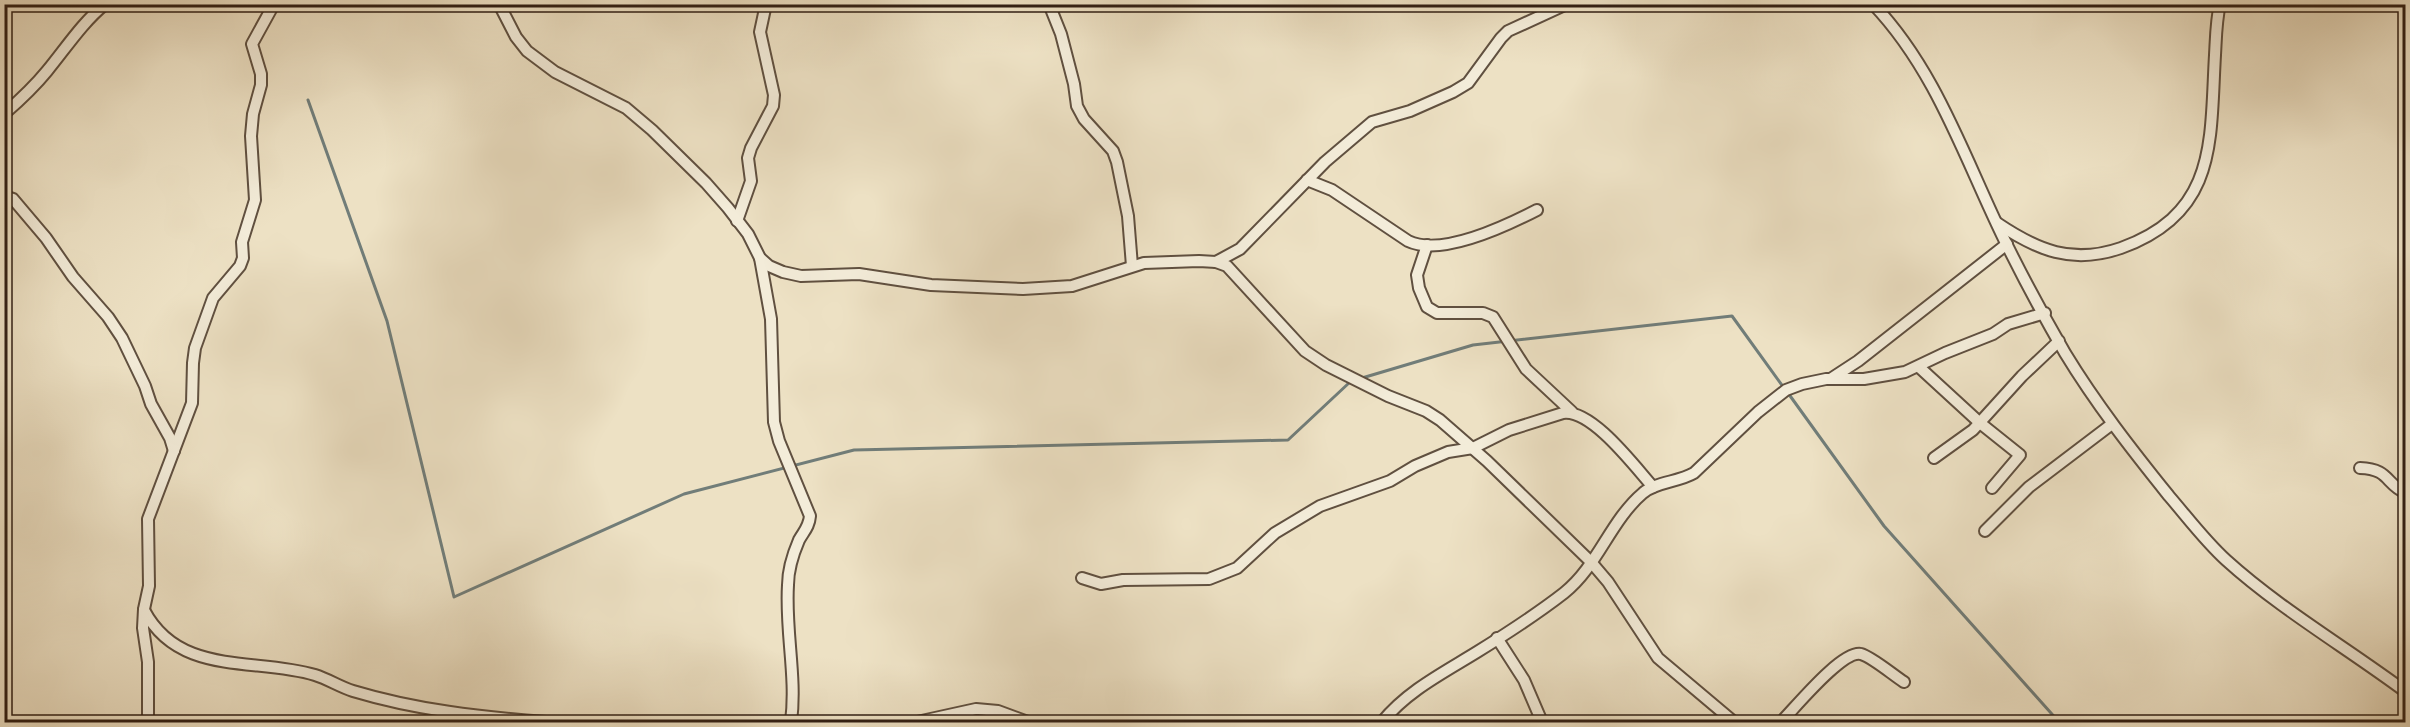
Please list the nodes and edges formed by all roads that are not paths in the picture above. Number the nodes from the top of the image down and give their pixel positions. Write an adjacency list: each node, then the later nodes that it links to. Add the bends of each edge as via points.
1 (105, 4): 9 (street, via 28,93)
2 (274, 4): 28 (street, via 252,44 261,85 251,136 255,200 242,242 243,258 213,298 193,363 192,403)
3 (499, 4): 13 (street, via 516,37 539,62 626,108 706,183)
4 (766, 4): 13 (street, via 760,32 773,106 751,148 751,181)
5 (1049, 4): 19 (street, via 1061,34 1077,106 1113,151 1117,162 1128,216)
6 (1567, 4): 10 (street, via 1508,31 1468,82 1453,92 1372,122)
7 (1873, 4): 14 (street, via 1923,70)
8 (2220, 4): 14 (street, via 2207,159 2194,194 2183,207 2143,238 2092,254 2056,254 2024,241)
9 (5, 113)
10 (1307, 180): 16 (street, via 1332,190 1408,241); 18 (street, via 1240,249)
11 (4, 196): 28 (street, via 13,200 46,238 108,317 122,338)
12 (1537, 210): 16 (street, via 1486,234)
13 (737, 220): 17 (street)
14 (1997, 222): 15 (street)
15 (2007, 244): 20 (street); 23 (street)
16 (1427, 245): 24 (street, via 1417,274 1427,307 1437,313 1483,313 1493,317 1526,369)
17 (760, 258): 19 (street, via 769,266 801,276 860,274 931,285 1014,289 1072,286); 43 (street, via 771,319 774,422 810,516 788,578)
18 (1216, 262): 19 (street); 27 (street, via 1227,266 1305,351 1372,388 1426,411)
19 (1132, 266)
20 (2044, 314): 21 (street); 22 (street, via 2008,324)
21 (2059, 341): 25 (street); 26 (street)
22 (1919, 367): 23 (street, via 1886,377); 25 (street)
23 (1832, 378): 31 (street, via 1786,390 1694,473 1683,480)
24 (1572, 412): 27 (street, via 1536,420); 31 (street, via 1596,427)
25 (1980, 423): 29 (street); 32 (street, via 2021,456)
26 (2112, 424): 34 (street, via 2028,488); 40 (street, via 2225,559)
27 (1473, 448): 35 (street); 36 (street, via 1448,452 1390,481 1320,506 1275,532 1237,568 1209,579 1123,580 1101,585)
28 (174, 451): 37 (street, via 148,519 149,585)
29 (1934, 458)
30 (2360, 468): 33 (street, via 2380,471)
31 (1653, 487): 35 (street, via 1630,506)
32 (1992, 488)
33 (2406, 493)
34 (1985, 531)
35 (1591, 562): 38 (street, via 1566,591); 48 (street, via 1658,658)
36 (1082, 578)
37 (144, 609): 41 (street); 42 (street, via 152,626 168,640 207,660 315,675 351,690 436,711)
38 (1497, 638): 46 (street, via 1405,698); 47 (street, via 1524,680)
39 (1904, 682): 49 (street, via 1862,654 1853,654 1837,664)
40 (2406, 692)
41 (148, 723)
42 (546, 723)
43 (791, 723)
44 (917, 723): 45 (street, via 976,709 998,711)
45 (1028, 723)
46 (1382, 723)
47 (1542, 723)
48 (1734, 723)
49 (1781, 723)

